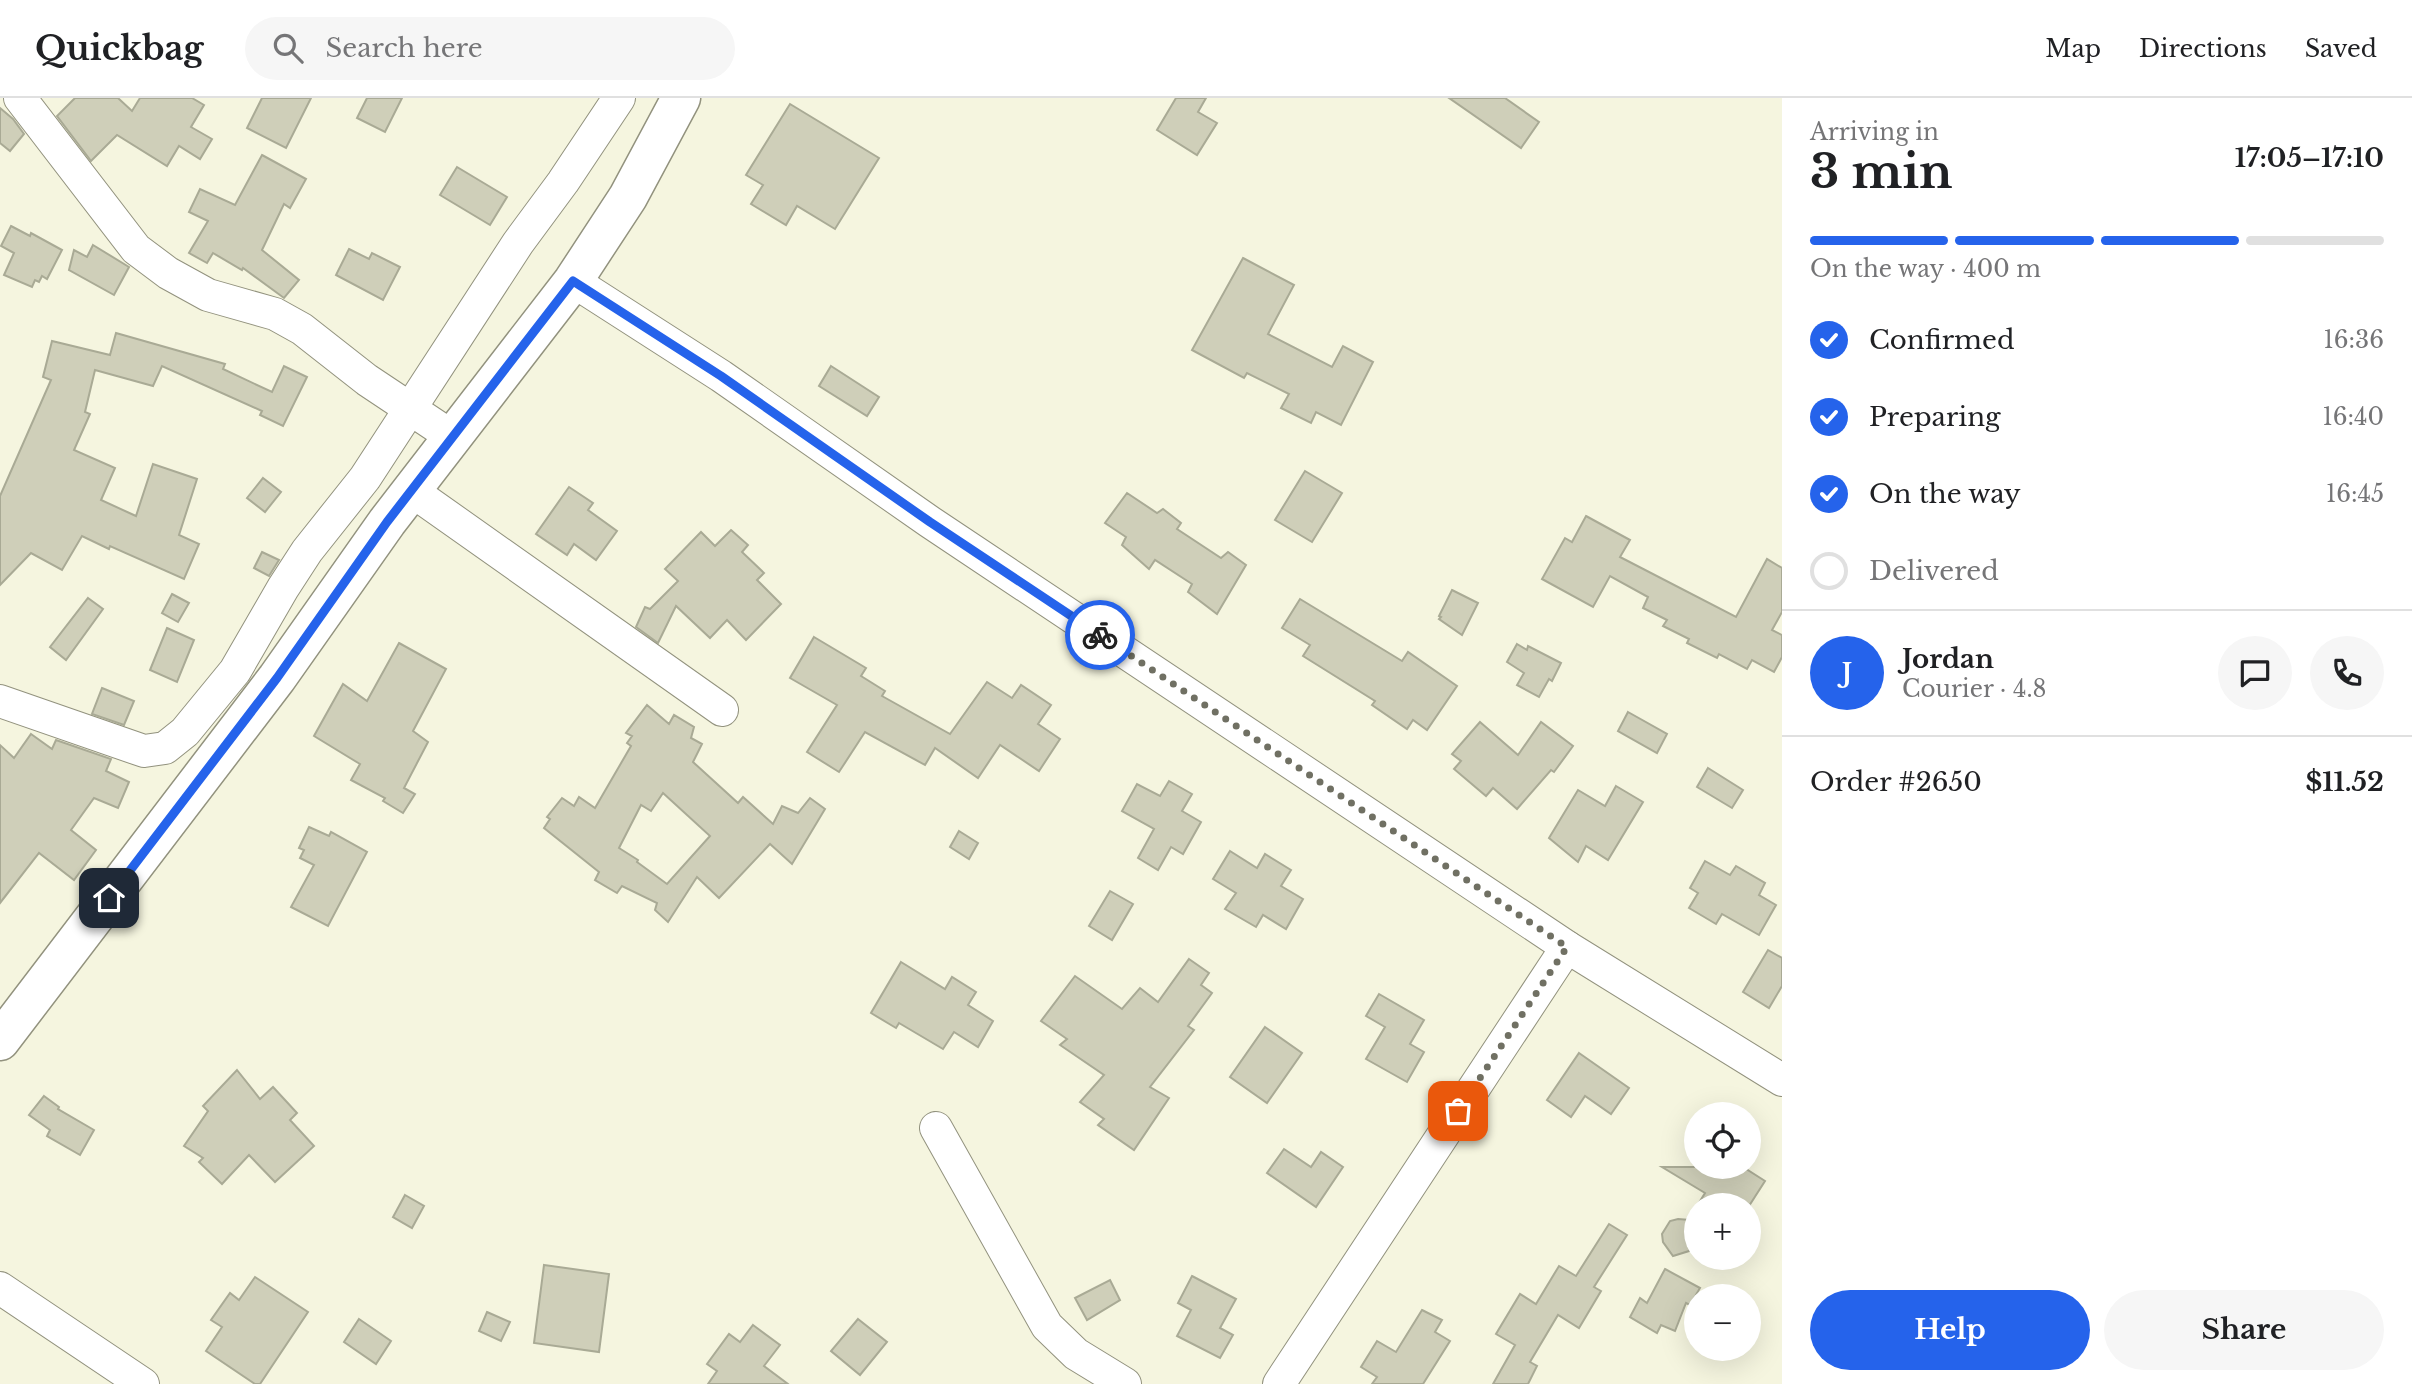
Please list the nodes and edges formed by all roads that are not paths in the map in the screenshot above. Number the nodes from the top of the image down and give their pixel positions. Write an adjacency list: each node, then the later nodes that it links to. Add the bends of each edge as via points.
1 (20, 98): 5 (street, via 136,249 208,295 275,314 293,324)
2 (619, 98): 5 (street)
3 (681, 98): 4 (highway, via 628,197)
4 (573, 281): 6 (highway); 14 (street)
5 (411, 409): 6 (street); 8 (street)
6 (454, 438): 7 (highway)
7 (412, 491): 9 (highway); 13 (street)
8 (349, 499): 9 (street); 10 (street, via 307,551)
9 (387, 522): 11 (highway)
10 (234, 671): 11 (street); 12 (street, via 185,732 165,748 144,751)
11 (277, 678): 15 (highway)
12 (0, 701)
13 (722, 710)
14 (1567, 947): 16 (street); 21 (street)
15 (0, 1041)
16 (1782, 1079)
17 (936, 1128): 20 (street, via 1047,1326 1076,1354)
18 (0, 1288): 19 (street)
19 (143, 1384)
20 (1125, 1384)
21 (1279, 1384)

